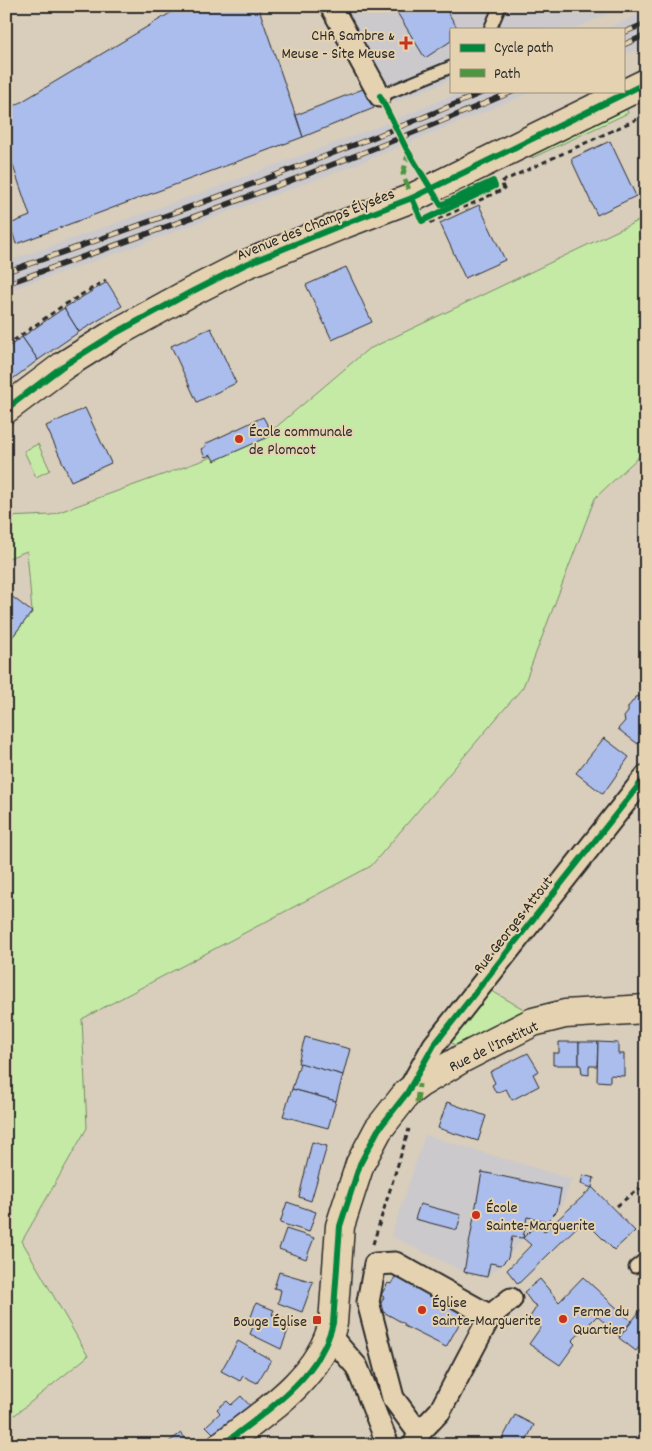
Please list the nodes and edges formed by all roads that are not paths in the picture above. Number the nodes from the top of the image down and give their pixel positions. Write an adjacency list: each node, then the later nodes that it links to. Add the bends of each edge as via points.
1 (331, 6): 6 (street)
2 (500, 6): 3 (lane)
3 (490, 28)
4 (450, 67): 6 (lane)
5 (646, 83): 7 (street, Avenue des Champs Élysées, via 412,198 244,265 114,334 63,366)
6 (380, 96)
7 (6, 409)
8 (646, 776): 10 (street, Rue Georges Attout, via 437,1041)
9 (646, 1009): 10 (street, Rue de l'Institut, via 565,1014 533,1022 463,1058)
10 (407, 1093): 15 (street, Rue de l'Institut, via 378,1130 360,1164 340,1226)
11 (646, 1258): 12 (lane)
12 (635, 1267)
13 (511, 1299): 14 (street)
14 (490, 1316): 16 (street, via 440,1411); 16 (street, via 395,1263 375,1264 368,1302 393,1398)
15 (330, 1336): 17 (street, via 308,1373 269,1409); 18 (street, via 357,1367)
16 (417, 1439)
17 (222, 1445)
18 (388, 1445)

